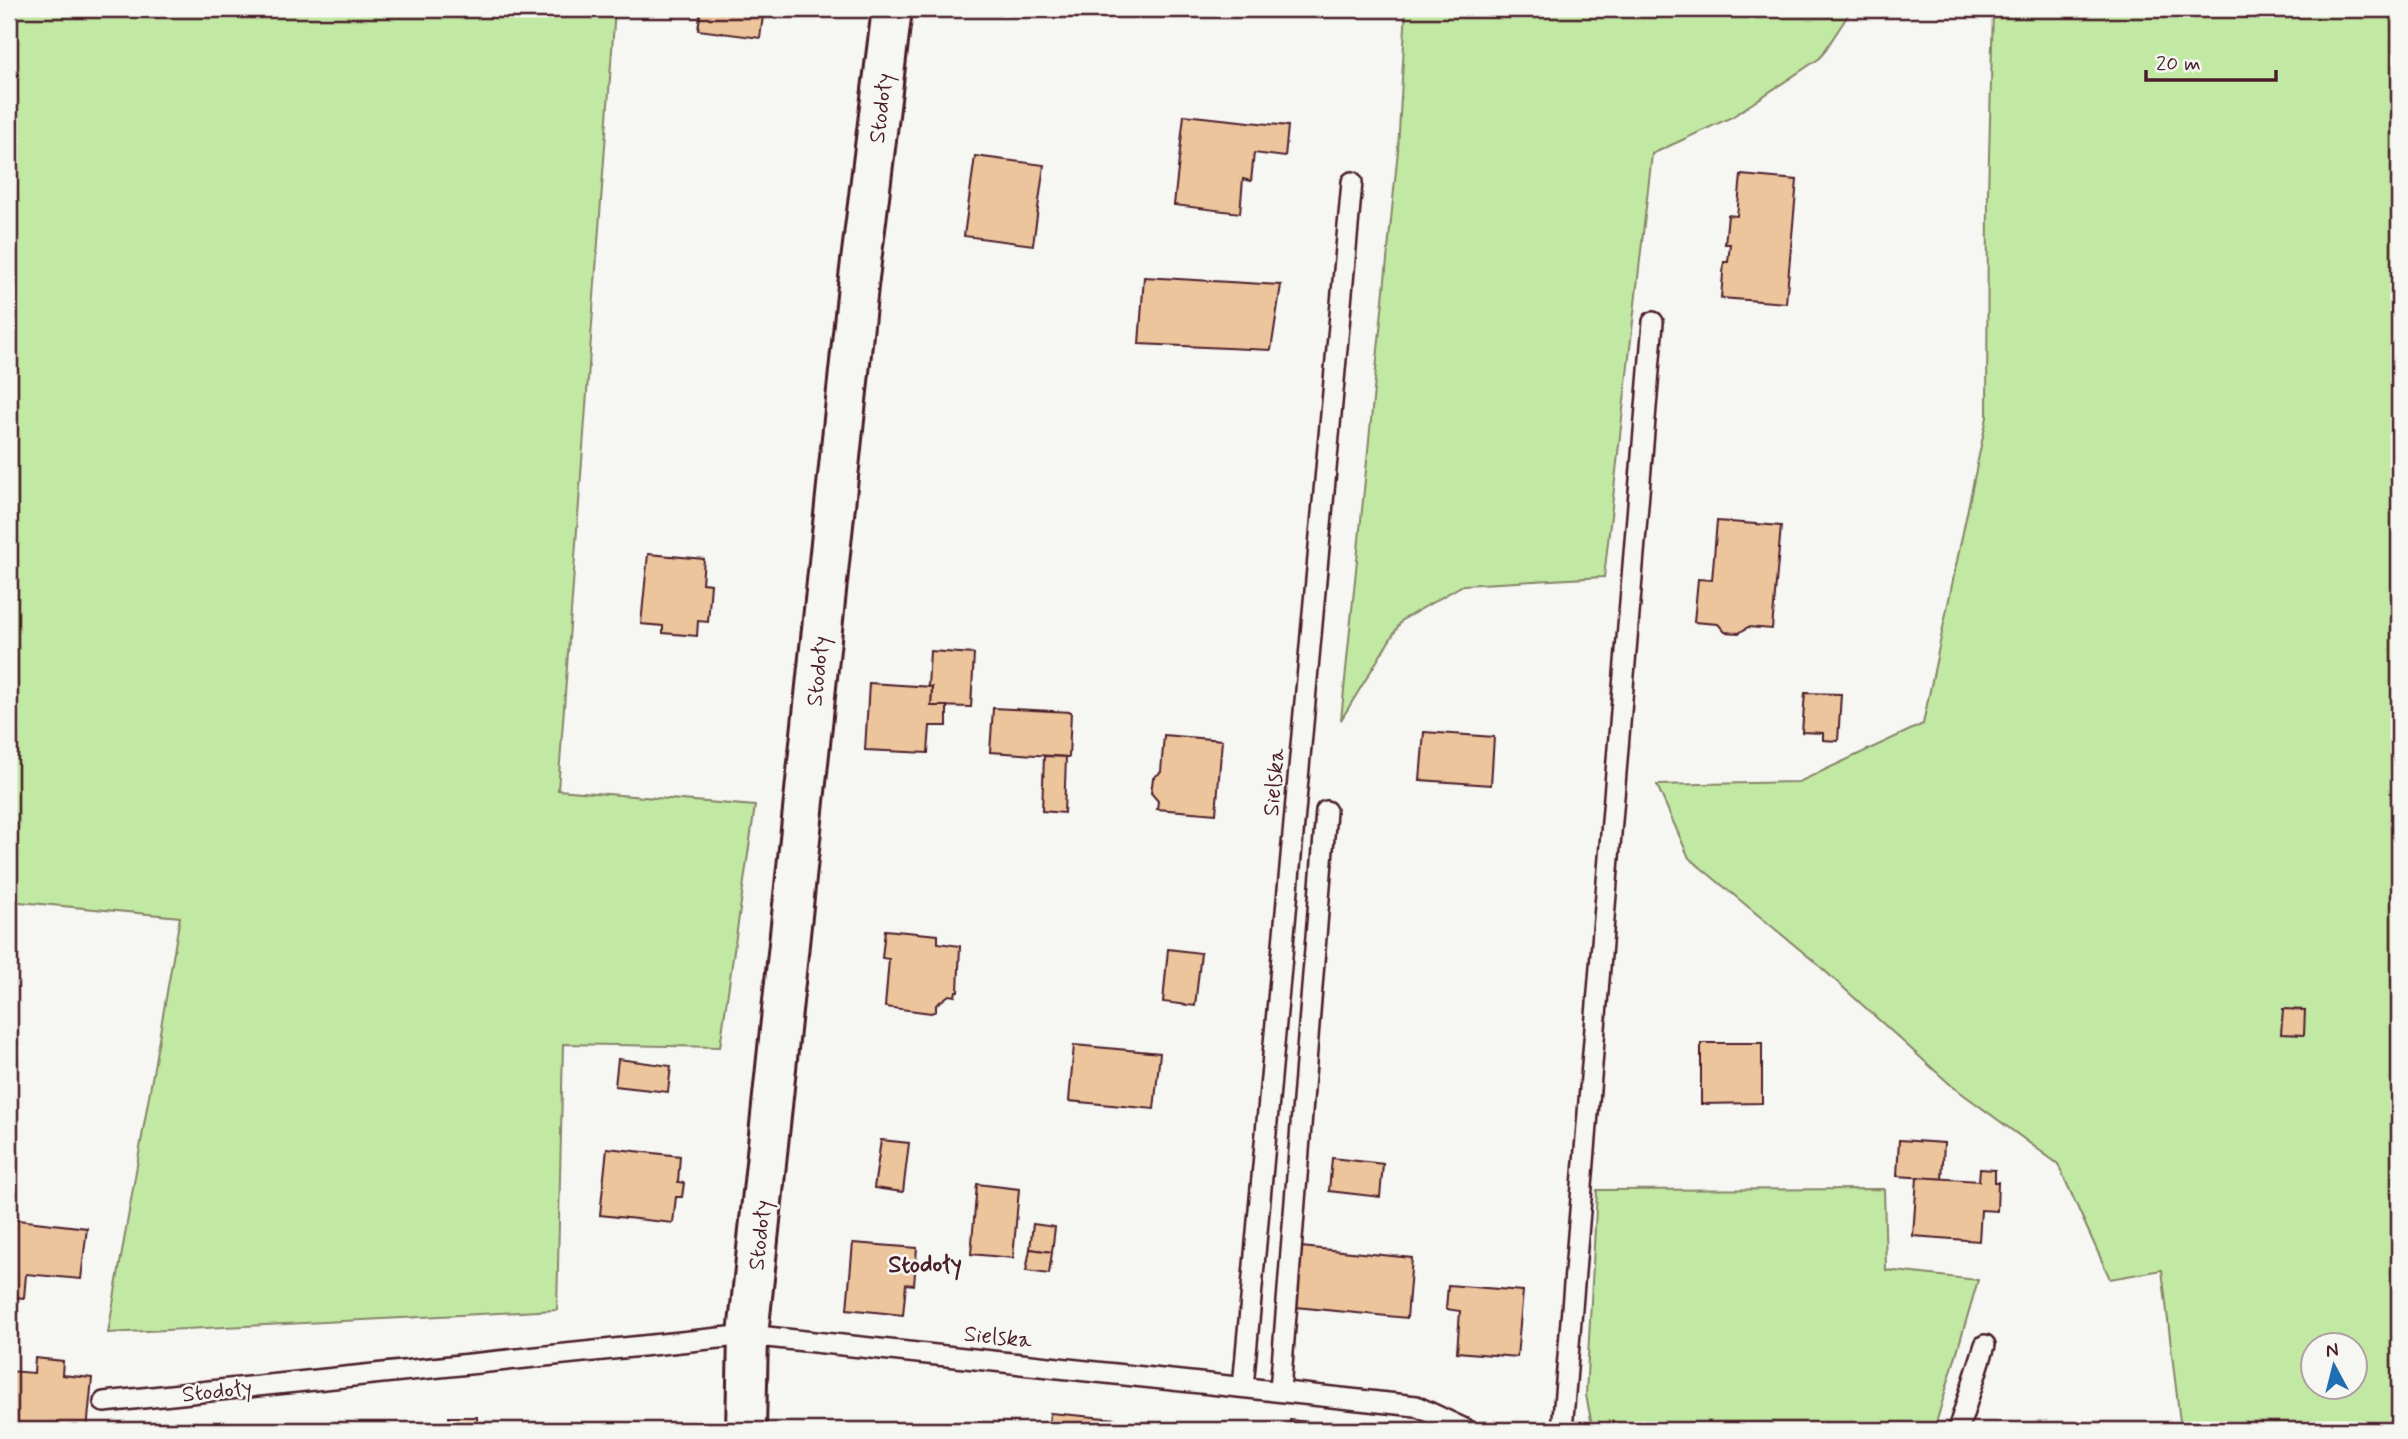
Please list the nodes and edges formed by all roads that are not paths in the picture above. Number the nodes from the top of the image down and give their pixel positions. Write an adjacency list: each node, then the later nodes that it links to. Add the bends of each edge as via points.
1 (892, 9): 5 (street, Stodoły, via 858,286)
2 (1352, 182): 7 (lane, Sielska)
3 (1653, 322): 12 (lane)
4 (1326, 811): 8 (lane)
5 (748, 1335): 7 (lane, Sielska); 9 (lane, Stodoły); 10 (street, Stodoły)
6 (1985, 1345): 13 (lane)
7 (1242, 1387): 8 (lane, Sielska)
8 (1280, 1390): 11 (lane, Sielska, via 1416,1406)
9 (104, 1402)
10 (746, 1430)
11 (1467, 1430)
12 (1562, 1430)
13 (1958, 1430)

